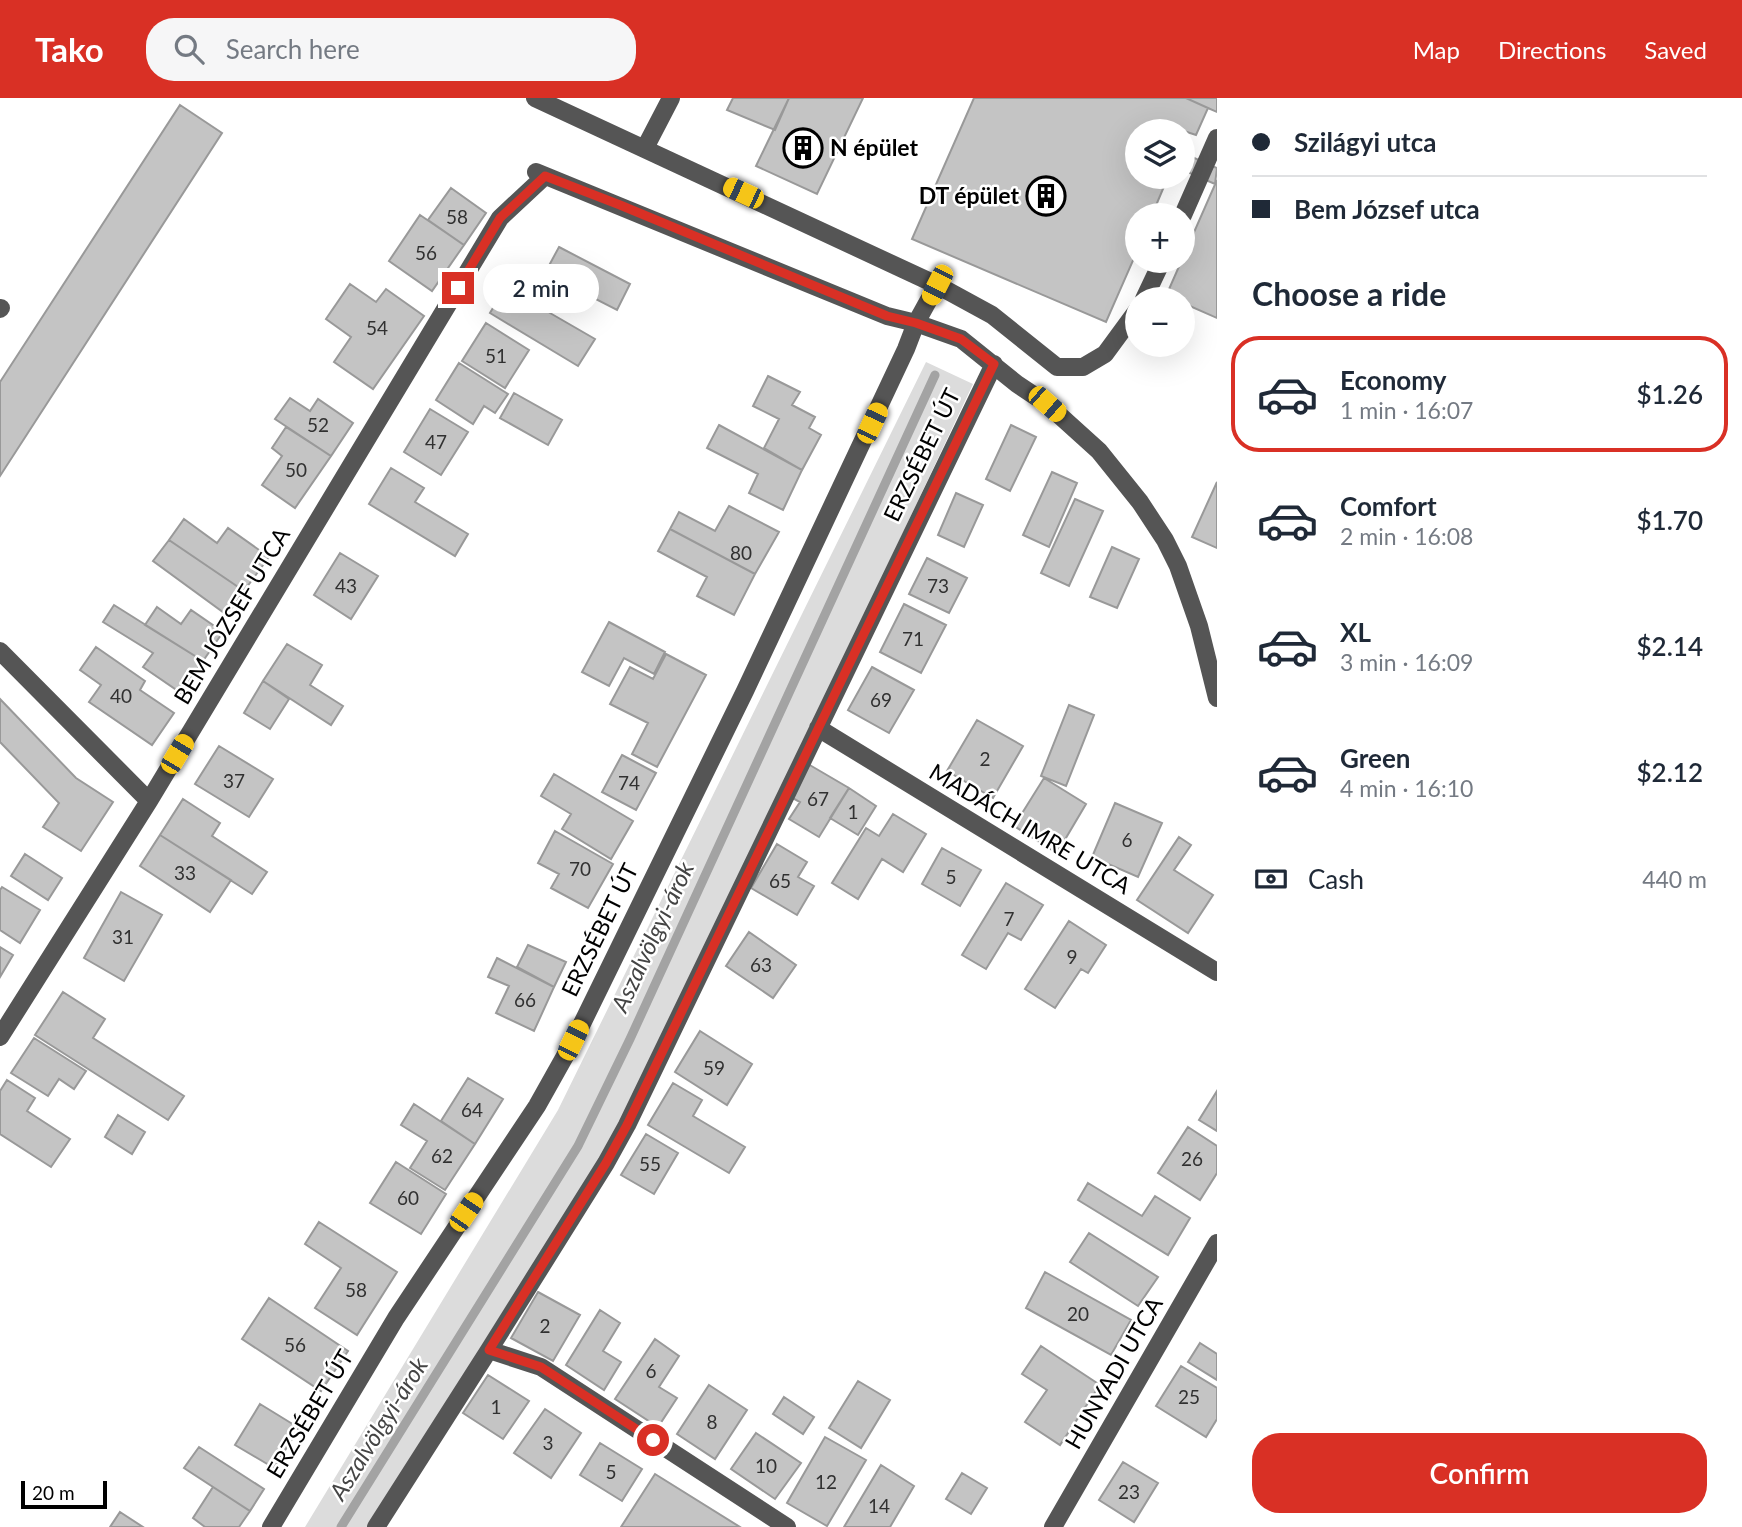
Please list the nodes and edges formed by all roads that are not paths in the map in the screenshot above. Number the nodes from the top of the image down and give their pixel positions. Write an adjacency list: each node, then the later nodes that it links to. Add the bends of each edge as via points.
1 (535, 98): 4 (street)
2 (671, 98): 4 (street)
3 (1217, 138): 5 (street)
4 (645, 148): 6 (street)
5 (1188, 203)
6 (937, 285): 7 (street, ERZSÉBET ÚT); 8 (street, via 992,315 1057,367 1083,367 1105,354)
7 (916, 323): 9 (street, via 961,339); 13 (street, BEM JÓZSEF UTCA, via 887,316 539,173 500,218); 18 (street, ERZSÉBET ÚT, via 745,691 573,1040 537,1106 396,1318)
8 (1125, 327)
9 (994, 364): 11 (street, via 1100,451 1140,502 1178,566); 12 (street, ERZSÉBET ÚT)
10 (0, 651): 13 (street)
11 (1217, 698)
12 (818, 728): 14 (street, MADÁCH IMRE UTCA); 17 (street, ERZSÉBET ÚT, via 627,1125)
13 (149, 801): 15 (street, BEM JÓZSEF UTCA)
14 (1217, 972)
15 (0, 1037)
16 (1217, 1242): 21 (street, HUNYADI UTCA)
17 (489, 1350): 19 (street, ERZSÉBET ÚT); 20 (street, via 541,1367)
18 (271, 1527)
19 (376, 1527)
20 (787, 1527)
21 (1053, 1527)

